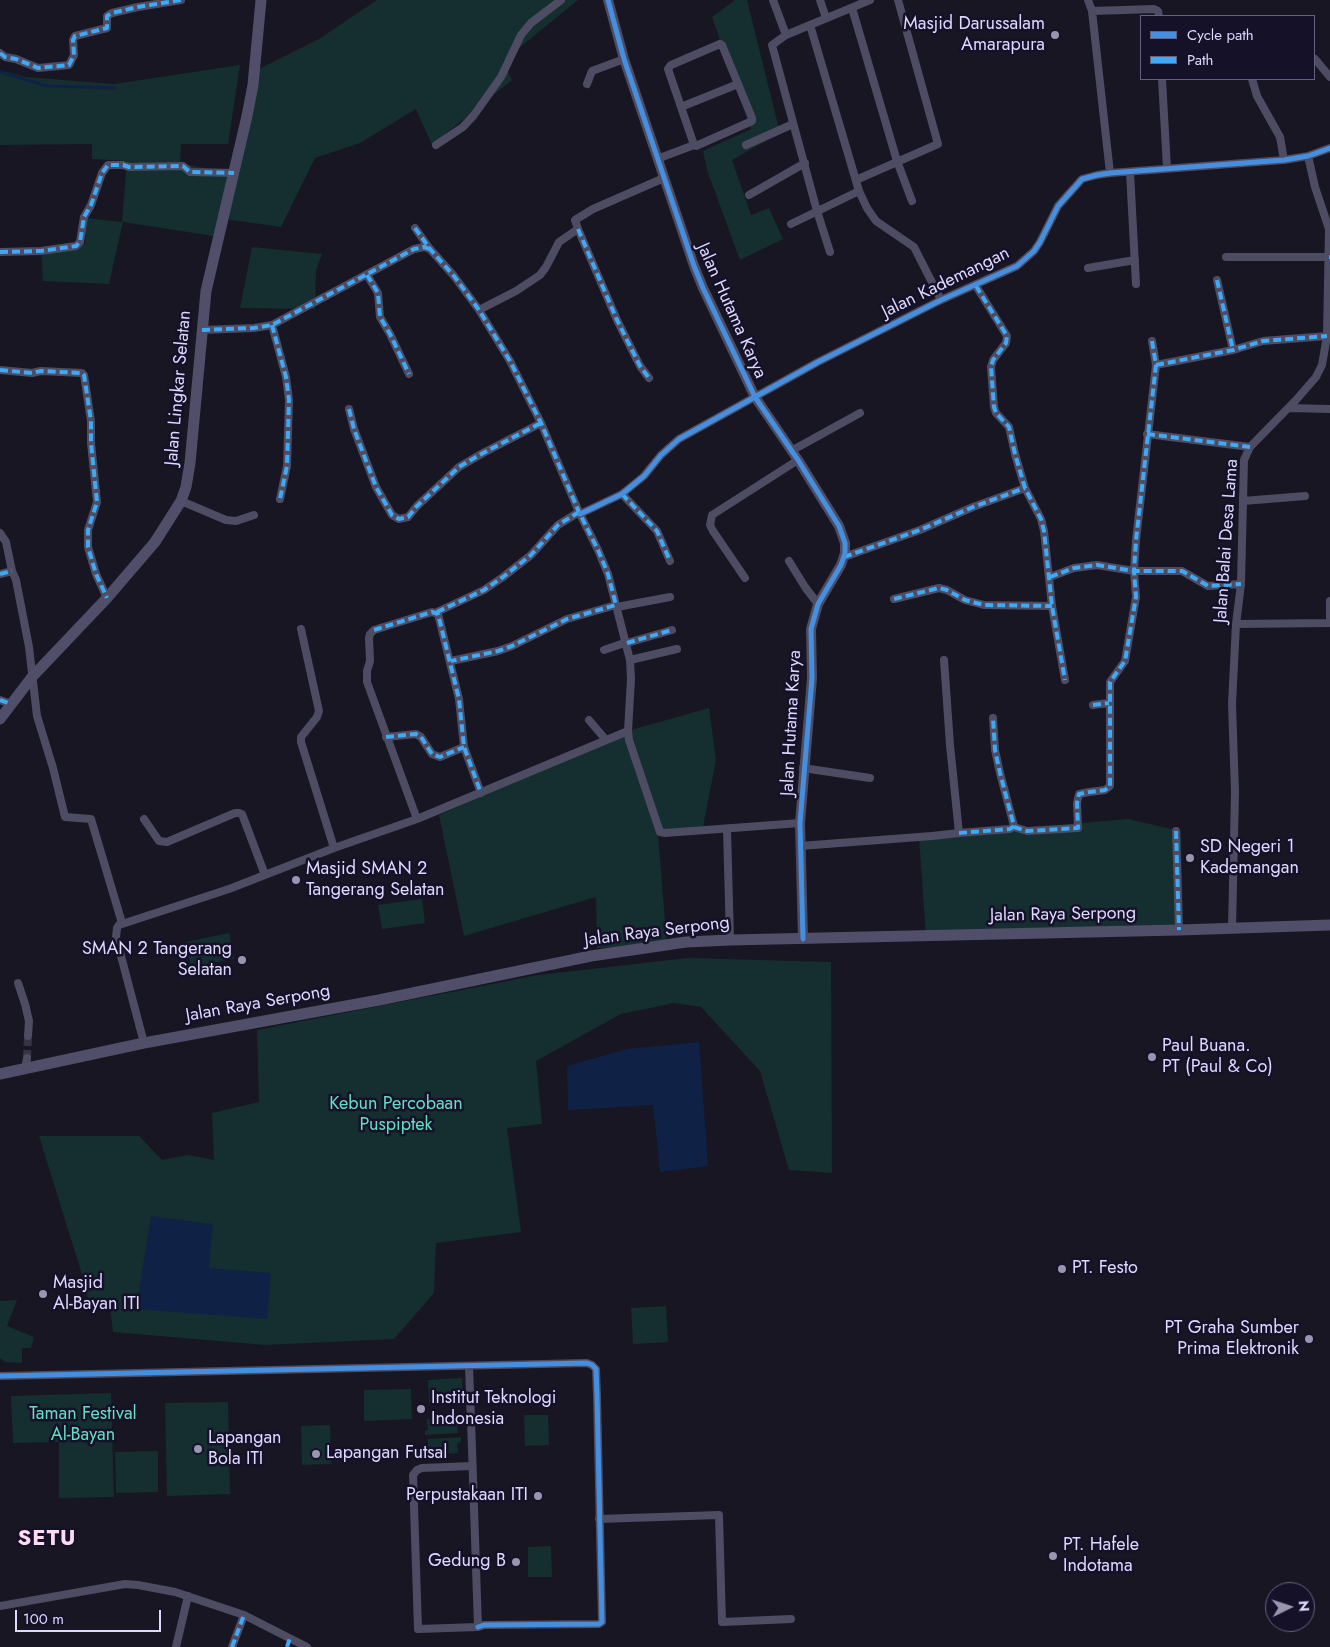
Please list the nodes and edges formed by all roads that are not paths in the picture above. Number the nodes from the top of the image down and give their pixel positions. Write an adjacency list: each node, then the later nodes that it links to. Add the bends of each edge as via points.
1 (180, 0): 16 (street, via 112,13 107,16 107,28 75,36 74,55 69,65 38,68)
2 (261, 0): 37 (main road, Jalan Lingkar Selatan, via 253,85)
3 (561, 0): 27 (street, via 521,35 501,77 474,115 463,127)
4 (608, 0): 17 (street, Jalan Hutama Karya)
5 (773, 0): 15 (street)
6 (820, 0): 13 (street)
7 (870, 0): 10 (street)
8 (898, 0): 33 (street, via 938,144)
9 (1088, 0): 11 (street)
10 (852, 8): 13 (street); 33 (street)
11 (1092, 11): 12 (street, via 1155,9); 38 (street)
12 (1159, 15)
13 (826, 18): 14 (street)
14 (810, 25): 15 (street); 40 (street)
15 (786, 35): 25 (street, via 772,43 772,47)
16 (0, 53)
17 (624, 59): 22 (street, via 592,71); 31 (street, Jalan Hutama Karya)
18 (1315, 59): 19 (street)
19 (1330, 77)
20 (1162, 80): 35 (street)
21 (1252, 80): 32 (street, via 1257,96 1280,137)
22 (587, 84)
23 (738, 84): 24 (street); 24 (street, via 720,44 668,67); 26 (street, via 752,120 699,146)
24 (681, 107): 26 (street)
25 (793, 124): 28 (street); 34 (street)
26 (694, 144): 31 (street)
27 (436, 145)
28 (746, 145)
29 (1330, 148): 30 (street, Jalan Kademangan)
30 (1308, 156): 32 (street, Jalan Kademangan); 52 (street, Jalan Balai Desa Lama, via 1329,229)
31 (657, 159): 39 (street, Jalan Hutama Karya)
32 (1284, 160): 35 (street, Jalan Kademangan)
33 (898, 161): 40 (street); 43 (street)
34 (805, 163): 42 (street); 44 (street)
35 (1167, 168): 36 (street, Jalan Kademangan)
36 (1130, 172): 38 (street, Jalan Kademangan); 53 (street)
37 (234, 173): 49 (street, via 190,172 183,166 108,165 84,217 80,242 76,246); 62 (main road, Jalan Lingkar Selatan, via 210,268)
38 (1110, 173): 58 (street, Jalan Kademangan, via 1082,179 1058,206 1029,256 1017,266)
39 (664, 178): 47 (street, via 583,214 575,220); 70 (street, Jalan Hutama Karya, via 700,281)
40 (856, 180): 41 (street)
41 (859, 191): 44 (street); 59 (street, via 876,221 914,247)
42 (750, 195)
43 (912, 201)
44 (817, 211): 45 (street); 50 (street)
45 (791, 224)
46 (415, 228): 48 (street)
47 (578, 229): 60 (street, via 559,242 540,275); 69 (street, via 617,320)
48 (430, 249): 55 (street, via 414,249); 60 (street)
49 (0, 252)
50 (830, 252)
51 (1226, 257): 52 (street)
52 (1329, 257): 63 (street, Jalan Balai Desa Lama)
53 (1135, 260): 54 (street); 57 (street)
54 (1088, 268)
55 (367, 275): 61 (street); 68 (street, via 378,293 380,317)
56 (1217, 280): 65 (street)
57 (1136, 284)
58 (976, 286): 59 (street, Jalan Kademangan); 80 (street, via 1007,336 991,367 994,407 996,414 1009,427)
59 (941, 300): 70 (street, Jalan Kademangan)
60 (479, 310): 75 (street, via 510,361)
61 (272, 325): 62 (street); 83 (street, via 289,400 287,466)
62 (202, 330): 84 (main road, Jalan Lingkar Selatan, via 190,463)
63 (1327, 336): 65 (street, via 1262,342); 71 (street, Jalan Balai Desa Lama, via 1322,365)
64 (1152, 341): 66 (street)
65 (1233, 350): 66 (street)
66 (1156, 365): 76 (street)
67 (0, 370): 99 (street, via 84,375 98,502 88,530 88,547)
68 (408, 374)
69 (648, 378)
70 (755, 397): 78 (street, Jalan Hutama Karya); 81 (street, Jalan Kademangan, via 679,439)
71 (1289, 408): 73 (street); 77 (street, Jalan Balai Desa Lama)
72 (349, 409): 75 (street, via 376,487 392,515 399,520 408,517 459,467)
73 (1330, 409)
74 (860, 413): 78 (street)
75 (541, 423): 86 (street)
76 (1148, 434): 77 (street); 93 (street)
77 (1250, 447): 85 (street, Jalan Balai Desa Lama, via 1244,460)
78 (791, 451): 79 (street, Jalan Hutama Karya)
79 (798, 460): 89 (street, Jalan Hutama Karya, via 839,526 845,543); 96 (street, via 712,515 710,525 713,531)
80 (1025, 488): 89 (street); 95 (street, via 1041,519)
81 (622, 494): 86 (street, Jalan Kademangan); 90 (street, via 657,531)
82 (1305, 496): 85 (street)
83 (280, 499)
84 (180, 501): 87 (street, via 226,520); 99 (main road, Jalan Lingkar Selatan, via 155,542)
85 (1243, 501): 97 (street, Jalan Balai Desa Lama)
86 (579, 513): 103 (street, via 608,574); 105 (street, Jalan Kademangan, via 558,525 531,555 503,577 484,590)
87 (254, 516)
88 (0, 533): 92 (street, via 6,542)
89 (844, 557): 102 (street, Jalan Hutama Karya)
90 (670, 561)
91 (789, 561): 102 (street)
92 (12, 571): 94 (street); 117 (street, via 24,614)
93 (1134, 571): 95 (street, via 1097,566 1074,568); 97 (street, via 1182,571 1208,586); 120 (street, via 1136,597 1126,661 1110,682)
94 (0, 574)
95 (1050, 576): 104 (street)
96 (746, 578)
97 (1241, 584): 108 (street, Jalan Balai Desa Lama)
98 (670, 597): 103 (street)
99 (107, 598): 117 (main road, Jalan Lingkar Selatan)
100 (894, 599): 104 (street, via 940,588 984,605)
101 (1330, 601): 106 (street)
102 (818, 604): 129 (street, Jalan Hutama Karya, via 811,629 812,678)
103 (616, 606): 111 (street); 116 (street, via 567,619 498,651)
104 (1052, 606): 118 (street)
105 (436, 612): 116 (street); 126 (street, Jalan Kademangan, via 374,630 370,634 370,661 366,676)
106 (1330, 619)
107 (1330, 623): 108 (street)
108 (1236, 624): 144 (street, Jalan Balai Desa Lama, via 1232,704 1235,792)
109 (302, 629): 140 (street, via 319,711 301,737 301,742)
110 (672, 630): 111 (street)
111 (627, 642): 113 (street); 114 (street)
112 (677, 649): 114 (street)
113 (604, 650)
114 (630, 660): 125 (street)
115 (944, 660): 138 (street)
116 (451, 661): 128 (street)
117 (32, 677): 119 (main road, Jalan Lingkar Selatan); 142 (street, via 37,716 65,817 91,819)
118 (1064, 680)
119 (5, 702): 123 (main road, Jalan Lingkar Selatan)
120 (1109, 703): 121 (street); 135 (street, via 1110,786 1079,795 1078,828 1027,831)
121 (1093, 704)
122 (993, 718): 135 (street, via 997,758)
123 (0, 719)
124 (589, 720): 127 (street)
125 (628, 731): 127 (street); 136 (street, via 660,832)
126 (386, 737): 128 (street, via 416,734 432,754 440,757); 133 (street)
127 (606, 740): 131 (street)
128 (464, 746): 131 (street)
129 (804, 768): 130 (street); 134 (street, Jalan Hutama Karya)
130 (870, 778)
131 (481, 793): 133 (street)
132 (144, 819): 141 (street, via 159,841 167,842 239,812)
133 (416, 819): 140 (street)
134 (800, 823): 136 (street); 139 (street, Jalan Hutama Karya)
135 (1014, 828): 138 (street)
136 (728, 829): 147 (street)
137 (1176, 831): 145 (street)
138 (960, 832): 139 (street)
139 (800, 846): 146 (street, Jalan Hutama Karya)
140 (334, 848): 141 (street)
141 (266, 875): 142 (street)
142 (122, 923): 150 (street, via 116,928 116,937)
143 (1330, 925): 144 (main road, Jalan Raya Serpong)
144 (1232, 929): 145 (main road, Jalan Raya Serpong)
145 (1179, 930): 146 (main road, Jalan Raya Serpong)
146 (803, 939): 147 (main road, Jalan Raya Serpong)
147 (730, 940): 150 (main road, Jalan Raya Serpong, via 686,942 591,956 379,1000)
148 (18, 983): 149 (street, via 26,1004)
149 (28, 1036)
150 (144, 1043): 151 (main road, Jalan Raya Serpong, via 26,1064)
151 (0, 1074)
152 (469, 1366): 153 (street); 154 (street); 155 (street, via 587,1363 596,1369)
153 (0, 1376)
154 (472, 1466): 160 (street); 160 (street, via 422,1468 413,1475 418,1629)
155 (600, 1519): 159 (street, via 720,1515 722,1622); 160 (street, via 601,1624)
156 (188, 1596): 157 (street, via 150,1586 125,1584); 158 (street); 162 (street)
157 (0, 1606)
158 (244, 1615): 161 (street); 163 (street)
159 (791, 1619)
160 (478, 1627)
161 (290, 1638): 164 (street); 165 (street)
162 (176, 1647)
163 (232, 1647)
164 (287, 1647)
165 (307, 1647)

